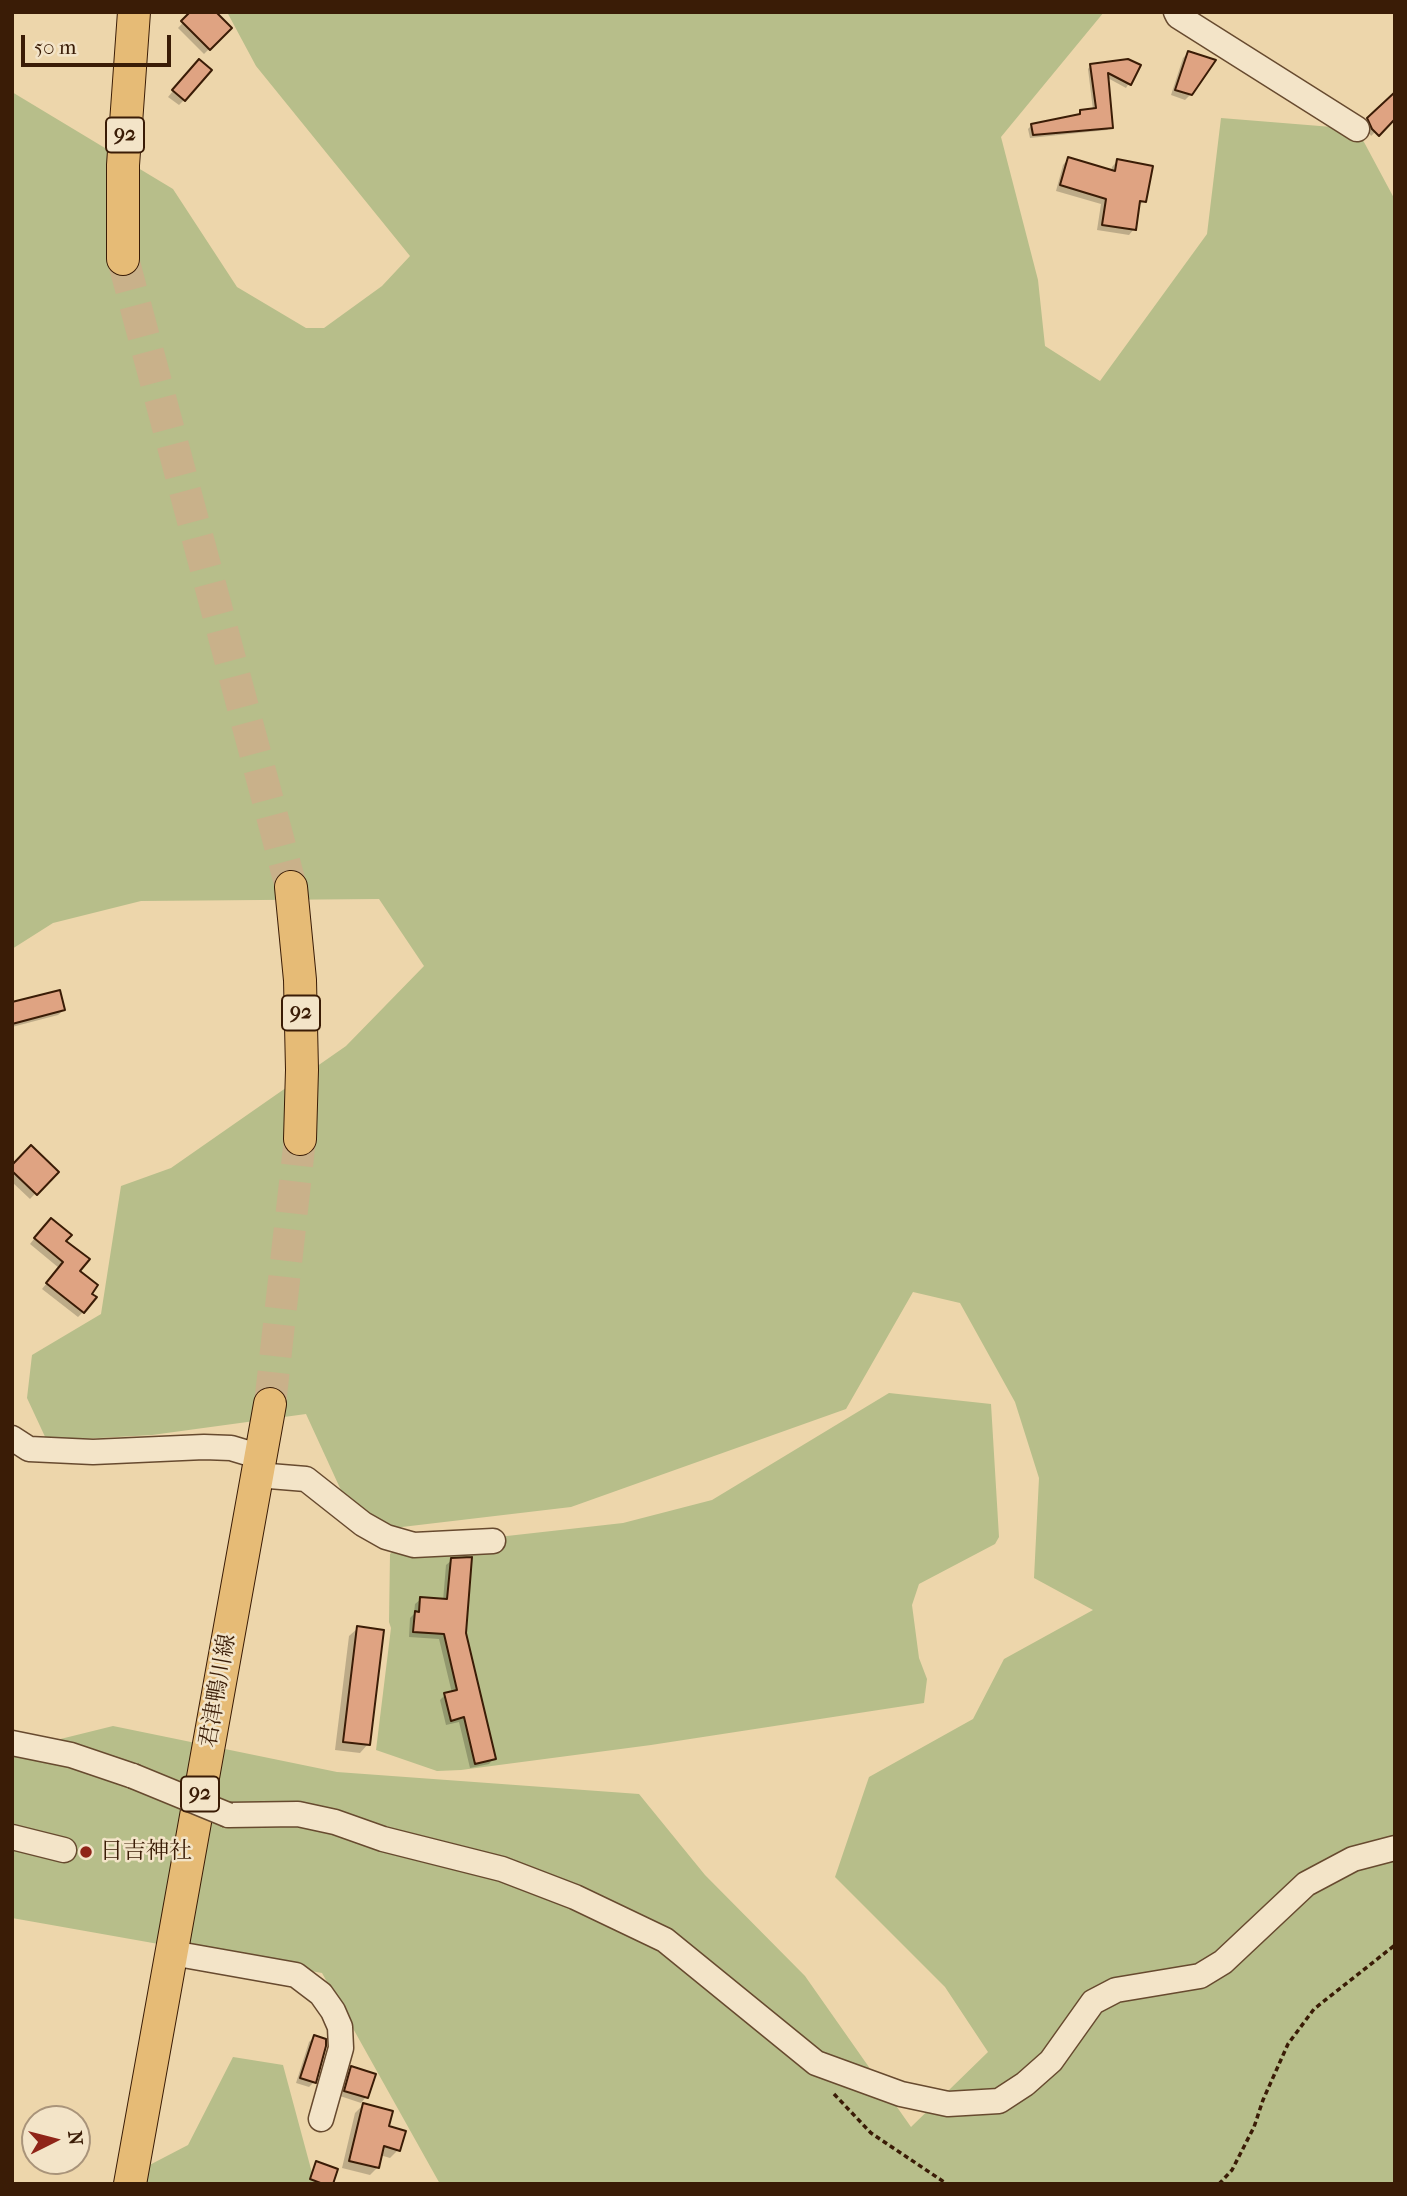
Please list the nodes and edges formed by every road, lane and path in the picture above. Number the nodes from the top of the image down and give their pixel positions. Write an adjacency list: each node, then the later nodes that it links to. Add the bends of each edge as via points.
1 (134, 12): 4 (main road, 92, via 123,165)
2 (1176, 12): 3 (street)
3 (1357, 129)
4 (123, 259)
5 (291, 887): 6 (main road, 92, via 300,980)
6 (300, 1139)
7 (270, 1404): 9 (main road, 君津鴨川線 / 92)
8 (12, 1438): 9 (street, via 29,1449 93,1452 231,1448)
9 (259, 1466): 10 (street, via 306,1479 386,1537 414,1545); 16 (main road, 君津鴨川線 / 92)
10 (494, 1541)
11 (12, 1744): 17 (street, bridge, via 71,1755 228,1815 298,1814 335,1822 502,1869 575,1897 665,1940)
12 (12, 1837): 14 (street)
13 (1395, 1848): 17 (street, via 1353,1859 1306,1884 1223,1962 1200,1976 1116,1990 1093,2002 1051,2061 999,2101 948,2104 901,2094)
14 (64, 1850)
15 (1395, 1945): 21 (path, via 1314,2009 1288,2045 1254,2127)
16 (172, 1953): 18 (street, via 296,1975 321,1994 340,2027 341,2049); 19 (main road, 君津鴨川線 / 92)
17 (816, 2063): 20 (path, via 832,2091 871,2133)
18 (321, 2119)
19 (130, 2184)
20 (947, 2184)
21 (1219, 2184)

